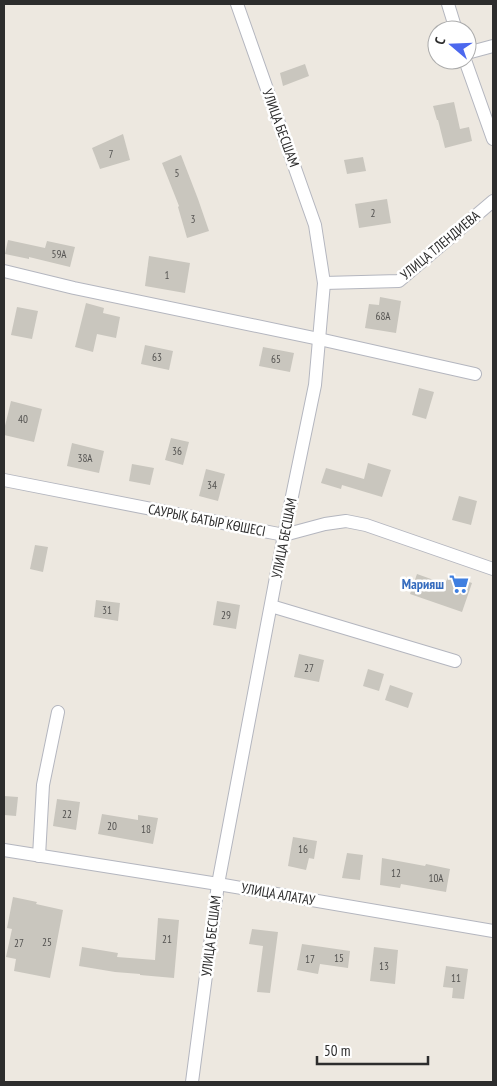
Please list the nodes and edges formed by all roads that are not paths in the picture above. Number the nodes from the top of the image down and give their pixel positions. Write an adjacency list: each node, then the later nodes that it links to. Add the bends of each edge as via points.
1 (237, 4): 10 (street, УЛИЦА БЕСШАМ, via 315,225)
2 (448, 4): 3 (street)
3 (453, 20)
4 (493, 46): 5 (street)
5 (477, 50)
6 (469, 70): 7 (street)
7 (493, 139)
8 (493, 201): 10 (street, УЛИЦА ТЛЕНДИЕВА, via 399,281)
9 (4, 271): 11 (street)
10 (324, 283): 11 (street, УЛИЦА БЕСШАМ)
11 (319, 339): 12 (street); 14 (street, УЛИЦА БЕСШАМ, via 313,394)
12 (474, 374)
13 (4, 480): 14 (street, САУРЫҚ БАТЫР КӨШЕСІ)
14 (284, 535): 15 (street, САУРЫҚ БАТЫР КӨШЕСІ, via 346,521); 16 (street, УЛИЦА БЕСШАМ)
15 (493, 569)
16 (271, 606): 17 (street); 21 (street, УЛИЦА БЕСШАМ)
17 (454, 661)
18 (58, 712): 20 (street, via 43,784)
19 (4, 850): 20 (street, УЛИЦА АЛАТАУ)
20 (38, 856): 21 (street, УЛИЦА АЛАТАУ)
21 (218, 884): 22 (street, УЛИЦА АЛАТАУ); 23 (street, УЛИЦА БЕСШАМ)
22 (493, 931)
23 (192, 1082)

